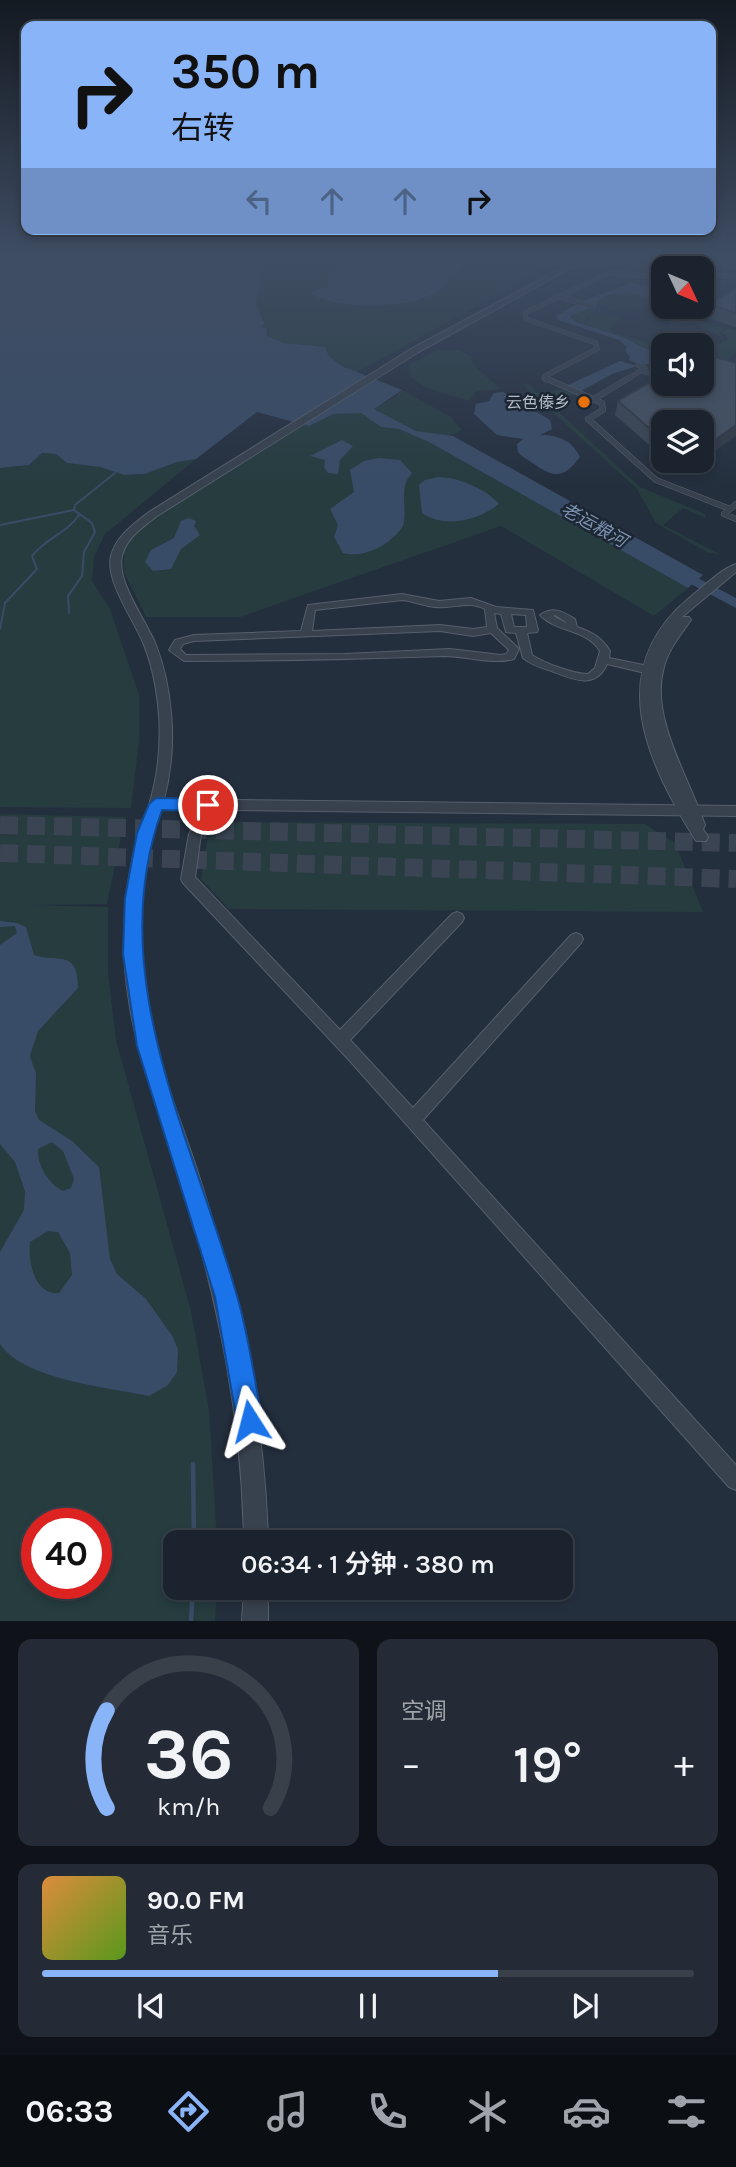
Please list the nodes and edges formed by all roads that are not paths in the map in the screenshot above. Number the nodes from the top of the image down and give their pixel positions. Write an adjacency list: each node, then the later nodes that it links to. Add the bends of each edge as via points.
1 (447, 335): 17 (street, via 134,526 116,550 115,577 145,633 159,673 165,715 163,774)
2 (572, 335): 4 (street, via 596,343 597,349 545,376 546,380)
3 (651, 372): 4 (street, via 640,368)
4 (593, 400): 5 (street, via 602,403 603,410 588,419 656,480)
5 (733, 507): 6 (street, via 724,514)
6 (736, 519)
7 (736, 567): 8 (street)
8 (729, 578): 16 (street, via 701,600)
9 (489, 610): 10 (street); 12 (street); 14 (street, via 475,601 439,604 406,597 312,607)
10 (506, 611): 13 (street, via 509,628); 13 (street, via 530,612 534,628)
11 (572, 626): 15 (street, via 603,646)
12 (492, 629): 14 (street, via 479,634 444,628); 14 (street, via 513,646 510,657 478,659 447,653 184,658 174,650 179,642 194,638)
13 (521, 631): 15 (street, via 527,656 573,678 594,677)
14 (306, 634)
15 (603, 660): 16 (street)
16 (653, 671): 18 (street, via 661,736)
17 (156, 804): 18 (street); 26 (street, via 133,898 132,954 138,1002 147,1046 226,1297 240,1359 250,1421)
18 (688, 809): 19 (street)
19 (736, 811)
20 (195, 834): 23 (street, via 188,879)
21 (457, 918): 23 (street)
22 (576, 939): 24 (street)
23 (340, 1040): 24 (street)
24 (412, 1121): 25 (street)
25 (736, 1480)
26 (255, 1530)
27 (256, 1600): 28 (street)
28 (255, 1621)

